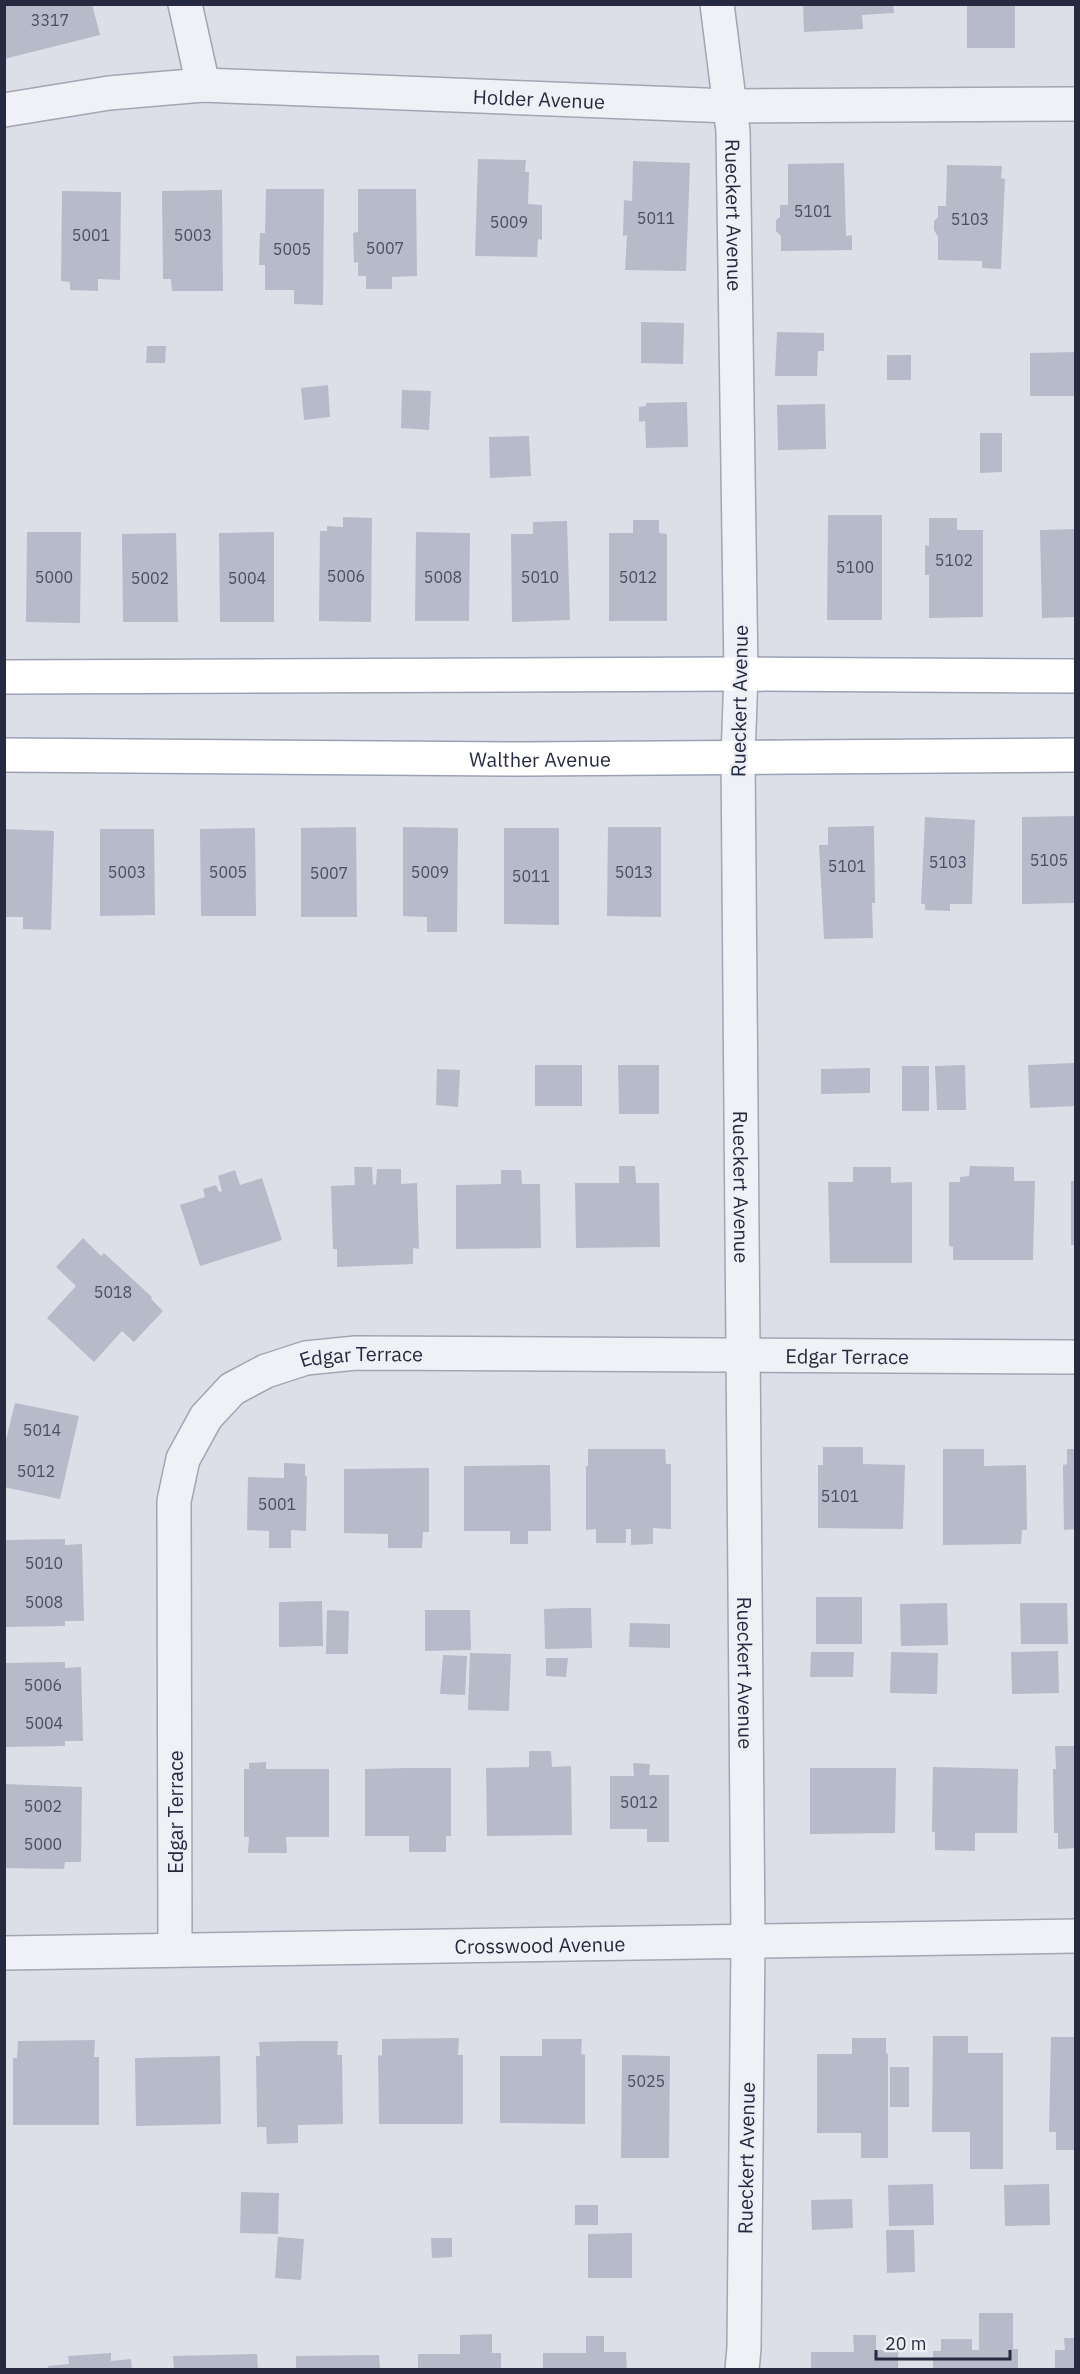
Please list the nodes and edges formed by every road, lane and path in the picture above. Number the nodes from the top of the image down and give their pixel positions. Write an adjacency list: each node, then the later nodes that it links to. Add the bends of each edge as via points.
1 (185, 4): 3 (street)
2 (717, 4): 5 (street, Rueckert Avenue)
3 (203, 85): 5 (street, Holder Avenue); 6 (street, Holder Avenue, via 109,93)
4 (1076, 104): 5 (street, Holder Avenue)
5 (729, 105): 7 (street, Rueckert Avenue, via 733,131)
6 (4, 110)
7 (741, 674): 8 (main road); 9 (main road); 12 (street, Rueckert Avenue)
8 (1076, 675)
9 (4, 676)
10 (4, 755): 12 (main road, Walther Avenue)
11 (1076, 755): 12 (main road, Walther Avenue)
12 (738, 757): 13 (street, Rueckert Avenue)
13 (742, 1356): 14 (street, Edgar Terrace); 16 (street, Rueckert Avenue); 17 (street, Edgar Terrace, via 356,1353 306,1358 266,1371 232,1389 206,1417 183,1459 174,1501)
14 (1076, 1357)
15 (1076, 1936): 16 (street, Crosswood Avenue)
16 (748, 1941): 17 (street, Crosswood Avenue); 19 (street, Rueckert Avenue)
17 (175, 1950): 18 (street, Crosswood Avenue)
18 (4, 1953)
19 (742, 2370)

